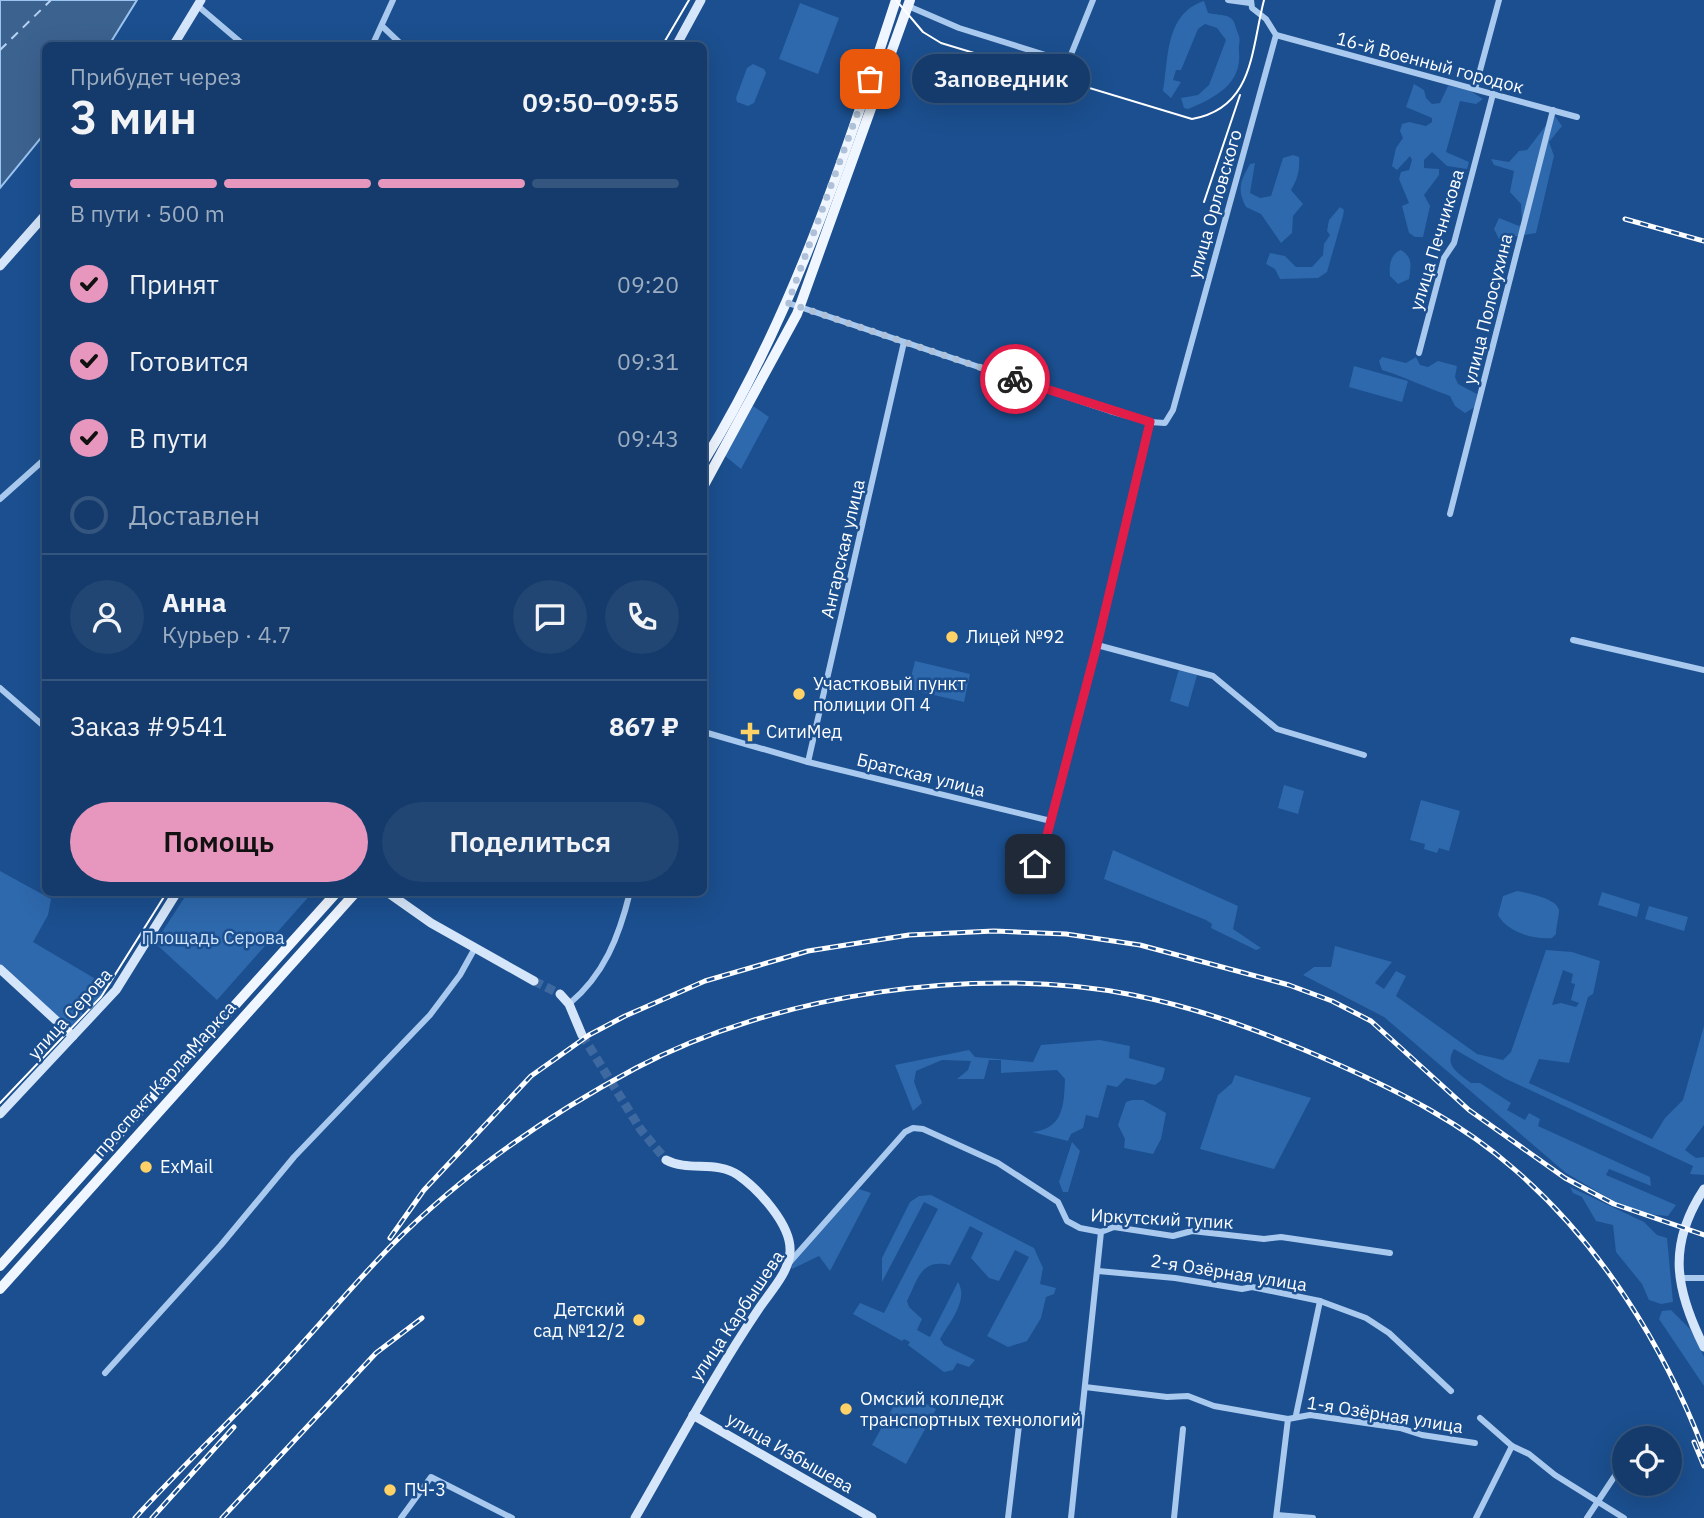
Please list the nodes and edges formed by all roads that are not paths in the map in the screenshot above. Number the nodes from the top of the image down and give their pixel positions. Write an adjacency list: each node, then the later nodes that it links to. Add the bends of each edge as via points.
1 (393, 0): 10 (street)
2 (701, 0): 16 (main road)
3 (896, 0): 9 (main road); 23 (main road)
4 (1093, 0): 9 (street, via 1068,62 959,28)
5 (1227, 0): 7 (street)
6 (1499, 0): 17 (street)
7 (1251, 2): 11 (street)
8 (200, 3): 12 (main road); 13 (street)
9 (909, 3): 24 (main road)
10 (382, 26): 14 (street); 15 (street)
11 (1276, 35): 17 (street, 16-й Военный городок); 27 (street, улица Орловского, via 1174,410 1165,423)
12 (176, 42)
13 (241, 42)
14 (374, 42)
15 (399, 42)
16 (678, 42)
17 (1475, 89): 18 (street, 16-й Военный городок)
18 (1493, 94): 19 (street, 16-й Военный городок); 26 (street, улица Печникова)
19 (1553, 110): 20 (street, 16-й Военный городок); 32 (street, улица Полосухина)
20 (1577, 117)
21 (42, 219): 22 (main road)
22 (0, 266)
23 (788, 303): 24 (street); 28 (main road)
24 (800, 308): 25 (street); 30 (main road)
25 (904, 342): 27 (street); 40 (street, Ангарская улица)
26 (1419, 353)
27 (1150, 422): 34 (street)
28 (707, 456)
29 (42, 462): 31 (street)
30 (707, 480)
31 (0, 499)
32 (1450, 514)
33 (1573, 640): 35 (street)
34 (1097, 645): 39 (street, via 1213,676 1277,729); 41 (street)
35 (1704, 670)
36 (0, 688): 37 (street)
37 (42, 725)
38 (707, 733): 40 (street, Братская улица)
39 (1364, 755)
40 (808, 762): 41 (street, Братская улица)
41 (1051, 821): 42 (street)
42 (1035, 864)
43 (175, 896): 54 (main road, улица Серова, via 116,990)
44 (333, 896): 55 (main road, проспект Карла Маркса)
45 (352, 896): 56 (main road, проспект Карла Маркса)
46 (393, 896): 48 (main road)
47 (629, 896): 52 (street, via 602,968 586,991)
48 (475, 947): 50 (main road); 71 (street, via 430,1015 294,1157)
49 (0, 969): 54 (main road)
50 (534, 981)
51 (559, 994): 52 (main road)
52 (569, 1004): 53 (main road)
53 (583, 1035)
54 (73, 1036): 57 (main road, улица Серова)
55 (184, 1063): 56 (main road); 64 (main road, проспект Карла Маркса)
56 (195, 1072): 68 (main road, проспект Карла Маркса)
57 (0, 1114)
58 (923, 1129): 61 (street, Иркутский тупик, via 998,1163 1058,1202 1067,1220); 63 (street, улица Карбышева, via 905,1132)
59 (666, 1160): 63 (main road, via 677,1166 723,1168 750,1185 787,1234)
60 (1704, 1189): 66 (main road, via 1683,1230)
61 (1101, 1232): 62 (street, Иркутский тупик, via 1114,1227 1173,1236 1192,1231 1281,1237); 65 (street)
62 (1390, 1253)
63 (789, 1263): 74 (main road, улица Карбышева, via 720,1365)
64 (0, 1266)
65 (1098, 1271): 69 (street, 2-я Озёрная улица, via 1252,1287); 72 (street)
66 (1679, 1278): 67 (street); 70 (main road)
67 (1704, 1278)
68 (0, 1289)
69 (1320, 1301): 73 (street, 2-я Озёрная улица, via 1378,1325); 75 (street)
70 (1704, 1347)
71 (105, 1373)
72 (1085, 1387): 78 (street, 1-я Озёрная улица, via 1188,1396 1214,1406); 92 (street)
73 (1451, 1391)
74 (694, 1415): 89 (main road, улица Карбышева); 90 (main road, улица Избышева)
75 (1296, 1415): 78 (street, 1-я Озёрная улица); 80 (street, 1-я Озёрная улица)
76 (1020, 1416): 91 (street)
77 (1480, 1418): 81 (street)
78 (1288, 1419): 85 (street)
79 (1183, 1429): 93 (street)
80 (1475, 1443)
81 (1512, 1446): 83 (street); 95 (street)
82 (1612, 1478): 83 (street)
83 (1595, 1501): 96 (street); 97 (street)
84 (494, 1509): 86 (street, via 431,1477); 87 (street); 88 (street)
85 (1277, 1516): 94 (street)
86 (401, 1518)
87 (489, 1518)
88 (512, 1518)
89 (635, 1518)
90 (872, 1518)
91 (1008, 1518)
92 (1071, 1518)
93 (1174, 1518)
94 (1313, 1518)
95 (1476, 1518)
96 (1587, 1518)
97 (1624, 1518)

